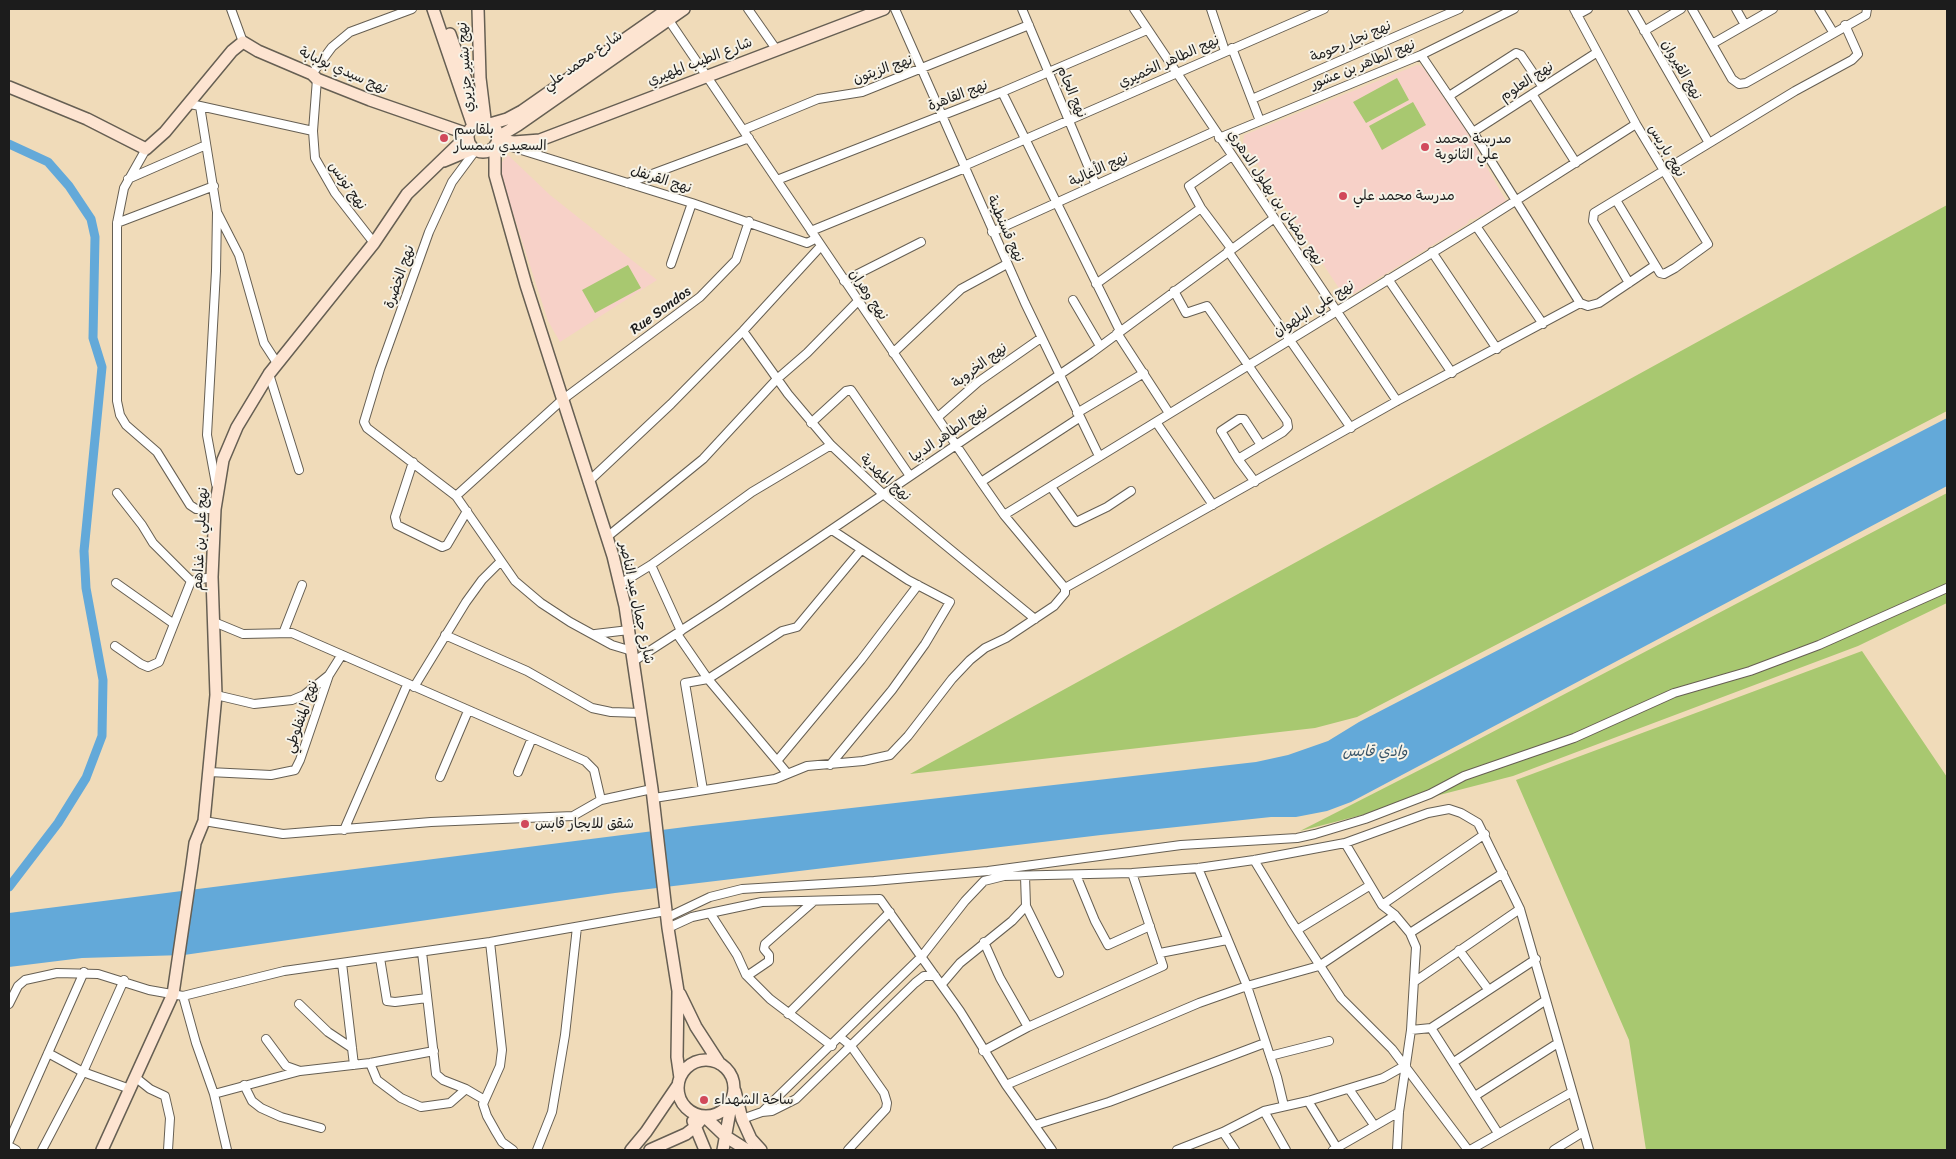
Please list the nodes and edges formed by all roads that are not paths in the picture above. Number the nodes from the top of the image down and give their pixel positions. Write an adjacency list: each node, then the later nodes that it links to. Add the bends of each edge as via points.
1 (231, 9): 32 (street)
2 (412, 9): 42 (street, via 350,32 332,47)
3 (433, 9): 54 (main road)
4 (441, 9): 54 (main road)
5 (478, 9): 54 (main road, نهج بشير جزيري, via 480,78)
6 (684, 9): 24 (main road, شارع محمد علي)
7 (748, 9): 34 (street)
8 (884, 9): 34 (main road, شارع الطيب المهيري)
9 (896, 9): 38 (street, نهج قسنطينة)
10 (1022, 9): 27 (street, نهج الجام)
11 (1134, 9): 29 (street, نهج رمضان بن بهلول الدهري)
12 (1211, 9): 35 (street)
13 (1324, 9): 35 (street, نهج الطاهر الخميري)
14 (1459, 9): 48 (street, نهج نجار رحومة)
15 (1514, 9): 37 (street, نهج الطاهر بن عشور)
16 (1588, 9): 25 (street)
17 (1632, 9): 30 (street, نهج القيروان)
18 (1682, 9): 30 (street)
19 (1692, 9): 33 (street)
20 (1736, 9): 26 (street)
21 (1773, 9): 26 (street)
22 (1819, 9): 31 (street)
23 (1867, 9): 28 (street, via 1866,15)
24 (665, 12): 41 (street, نهج وهران); 54 (main road, شارع محمد علي, via 522,111 507,119); 61 (main road, شارع محمد علي)
25 (1575, 12): 36 (street, نهج باريس)
26 (1745, 24): 33 (street)
27 (1029, 25): 38 (street, نهج الزيتون); 39 (street, نهج الجام)
28 (1845, 25): 31 (street); 62 (street, via 1858,56)
29 (1147, 30): 39 (street, نهج القاهرة); 40 (street, نهج رمضان بن بهلول الدهري)
30 (1644, 31): 62 (street, نهج القيروان)
31 (1833, 32): 33 (street, via 1742,84 1732,80)
32 (243, 42): 42 (main road, نهج سيدي بولبابة); 49 (main road, via 232,51)
33 (1712, 44)
34 (776, 49): 41 (main road, شارع الطيب المهيري)
35 (1228, 49): 40 (street, نهج الطاهر الخميري); 48 (street)
36 (1596, 53): 43 (street, نهج العلوم); 53 (street, نهج باريس)
37 (1421, 55): 47 (street); 52 (street, نهج الطاهر بن عشور)
38 (922, 69): 50 (street, نهج قسنطينة); 55 (street, نهج الزيتون, via 862,92 818,98)
39 (1049, 73): 45 (street, نهج القاهرة); 51 (street, نهج الجام)
40 (1176, 74): 51 (street, نهج الطاهر الخميري); 58 (street, نهج رمضان بن بهلول الدهري)
41 (707, 75): 55 (street, نهج وهران); 61 (main road, شارع الطيب المهيري, via 540,140)
42 (315, 76): 54 (main road, نهج سيدي بولبابة, via 407,115); 56 (street, نهج تونس)
43 (1542, 86): 46 (street, نهج العلوم); 47 (street, via 1521,55 1516,53)
44 (9, 87): 64 (main road, via 87,119)
45 (1002, 92): 50 (street, نهج القاهرة); 60 (street)
46 (1532, 94): 57 (street, نهج العلوم); 67 (street)
47 (1449, 96): 57 (street)
48 (1252, 99): 52 (street)
49 (195, 105): 56 (street); 63 (street); 64 (main road)
50 (943, 116): 69 (street, نهج قسنطينة); 73 (street, نهج القاهرة)
51 (1069, 120): 60 (street, نهج الطاهر الخميري); 75 (street, نهج الجام)
52 (1260, 120): 58 (street, نهج الطاهر بن عشور)
53 (1636, 124): 67 (street, نهج علي البلهوان); 70 (street, نهج باريس)
54 (477, 127): 61 (main road, via 497,132); 65 (main road, شارع جمال عبد الناصر); 68 (main road, نهج علي بن غذاهم)
55 (743, 130): 59 (street, نهج وهران)
56 (313, 131): 90 (street, نهج تونس, via 318,166)
57 (1473, 132): 77 (street)
58 (1217, 134): 66 (street, نهج رمضان بن بهلول الدهري); 75 (street, نهج الأغالبة)
59 (749, 138): 73 (street, نهج وهران); 74 (street)
60 (1025, 140): 69 (street, نهج الطاهر الخميري); 80 (street)
61 (497, 142): 65 (main road, نهج علي بن غذاهم, via 488,152); 71 (main road, شارع جمال عبد الناصر); 74 (street, نهج القرنفل)
62 (1709, 143): 70 (street)
63 (206, 145): 72 (street); 76 (street)
64 (146, 149): 72 (street)
65 (476, 151): 68 (main road, نهج علي بن غذاهم); 71 (main road, شارع جمال عبد الناصر); 134 (street, نهج الخضرة, via 452,182 429,232 364,418 367,428)
66 (1232, 156): 81 (street, via 1190,184 1189,188); 83 (street, نهج رمضان بن بهلول الدهري)
67 (1576, 163): 77 (street, نهج علي البلهوان)
68 (438, 164): 90 (main road, نهج علي بن غذاهم, via 407,194)
69 (964, 167): 87 (street, نهج الطاهر الخميري); 88 (street, نهج قسنطينة)
70 (1664, 171): 78 (street); 96 (street, نهج باريس, via 1708,244 1664,274)
71 (495, 175): 121 (main road, شارع جمال عبد الناصر)
72 (128, 178): 84 (street)
73 (777, 180): 87 (street, نهج وهران)
74 (628, 183): 79 (street, نهج القرنفل)
75 (1096, 185): 80 (street, نهج الأغالبة)
76 (214, 186): 82 (street); 84 (street)
77 (1516, 200): 86 (street, نهج علي البلهوان); 104 (street)
78 (1616, 200): 96 (street); 99 (street, via 1594,213 1593,221)
79 (692, 203): 85 (street, نهج القرنفل); 94 (street)
80 (1057, 204): 88 (street, نهج الأغالبة); 100 (street)
81 (1201, 208): 92 (street); 100 (street)
82 (217, 212): 114 (street, via 235,246 264,343); 141 (street, via 207,435)
83 (1273, 219): 92 (street, نهج الطاهر الدبيا); 105 (street, نهج رمضان بن بهلول الدهري)
84 (117, 222): 147 (street, via 116,372 120,415 126,425 157,452 190,506)
85 (749, 222): 91 (street, نهج القرنفل, via 806,243); 121 (street, Rue Sondos, via 736,260 700,297)
86 (1476, 226): 93 (street, نهج علي البلهوان); 106 (street)
87 (811, 231): 91 (street, نهج وهران)
88 (992, 232): 95 (street, نهج قسنطينة)
89 (921, 242): 98 (street)
90 (374, 243): 114 (main road, نهج علي بن غذاهم)
91 (818, 243): 98 (street, نهج وهران); 107 (street)
92 (1229, 250): 101 (street, نهج الطاهر الدبيا); 110 (street)
93 (1432, 252): 97 (street, نهج علي البلهوان); 112 (street)
94 (671, 264)
95 (1007, 264): 109 (street, نهج قسنطينة); 113 (street, via 961,289)
96 (1654, 266): 99 (street)
97 (1388, 279): 105 (street, نهج علي البلهوان); 117 (street)
98 (844, 281): 103 (street, نهج وهران)
99 (1629, 283): 104 (street, via 1593,305)
100 (1096, 284): 108 (street)
101 (1174, 291): 108 (street, نهج الطاهر الدبيا); 115 (street, via 1186,313 1206,306)
102 (1073, 300): 111 (street)
103 (858, 301): 113 (street, نهج وهران); 120 (street)
104 (1580, 303): 106 (street)
105 (1335, 311): 110 (street, نهج علي البلهوان); 122 (street, نهج رمضان بن بهلول الدهري)
106 (1543, 324): 112 (street)
107 (743, 332): 120 (street, نهج المهدية); 137 (street)
108 (1119, 332): 111 (street, نهج الطاهر الدبيا); 116 (street)
109 (1041, 338): 119 (street, نهج قسنطينة); 125 (street, نهج الخروبة, via 978,382)
110 (1289, 339): 115 (street, نهج علي البلهوان); 128 (street)
111 (1100, 346): 119 (street, نهج الطاهر الدبيا)
112 (1497, 349): 117 (street)
113 (893, 354): 125 (street, نهج وهران)
114 (277, 363): 118 (main road, نهج علي بن غذاهم)
115 (1248, 365): 123 (street, نهج علي البلهوان); 131 (street, via 1288,424 1283,432)
116 (1144, 373): 123 (street); 124 (street)
117 (1452, 373): 122 (street)
118 (268, 374): 135 (street); 141 (main road, نهج علي بن غذاهم, via 228,446)
119 (1058, 375): 124 (street, نهج قسنطينة); 130 (street, نهج الطاهر الدبيا)
120 (777, 379): 127 (street, نهج المهدية); 151 (street, via 698,463)
121 (562, 400): 137 (main road, شارع جمال عبد الناصر); 145 (street, Rue Sondos)
122 (1397, 401): 128 (street)
123 (1169, 413): 126 (street, نهج علي البلهوان)
124 (1078, 415): 132 (street, نهج قسنطينة); 138 (street)
125 (938, 417): 130 (street, نهج وهران)
126 (1156, 422): 132 (street, نهج علي البلهوان); 146 (street)
127 (811, 423): 129 (street, نهج المهدية); 136 (street, via 851,390)
128 (1350, 428): 139 (street)
129 (831, 445): 144 (street, نهج المهدية); 154 (street, via 752,492)
130 (956, 445): 136 (street, نهج الطاهر الدبيا); 138 (street, نهج وهران)
131 (1261, 445): 133 (street); 133 (street, via 1244,420 1239,419 1221,431)
132 (1099, 456): 140 (street, نهج علي البلهوان)
133 (1238, 459): 139 (street)
134 (413, 462): 145 (street); 148 (street, via 395,517 397,525 442,547 447,545)
135 (299, 470)
136 (910, 476): 144 (street, نهج الطاهر الدبيا)
137 (588, 482): 151 (main road, شارع جمال عبد الناصر)
138 (981, 482): 149 (street, نهج وهران)
139 (1255, 482): 146 (street)
140 (1051, 487): 142 (street, via 1076,522); 149 (street, نهج علي البلهوان)
141 (217, 488): 147 (main road, نهج علي بن غذاهم)
142 (1131, 491)
143 (117, 493): 156 (street, via 153,543)
144 (883, 494): 150 (street, نهج الطاهر الدبيا); 163 (street, نهج المهدية)
145 (456, 496): 148 (street)
146 (1213, 505): 161 (street)
147 (215, 509): 155 (main road, نهج علي بن غذاهم)
148 (467, 511): 153 (street)
149 (1004, 515): 161 (street, نهج وهران)
150 (832, 530): 152 (street); 168 (street, نهج الطاهر الدبيا)
151 (607, 537): 158 (main road, شارع جمال عبد الناصر)
152 (861, 550): 160 (street); 175 (street, via 798,627 782,631)
153 (500, 562): 169 (street, via 515,581 542,603); 170 (street, via 482,580)
154 (651, 565): 158 (street); 168 (street)
155 (212, 577): 156 (street); 164 (main road, نهج علي بن غذاهم)
156 (191, 581): 165 (street)
157 (116, 583): 165 (street)
158 (620, 584): 166 (main road, شارع جمال عبد الناصر)
159 (302, 585): 167 (street)
160 (918, 585): 181 (street); 182 (street, via 950,603 892,690)
161 (1065, 588): 163 (street, via 1060,601)
162 (1947, 588): 207 (street, via 1819,645 1750,671 1674,693 1574,738 1464,776 1430,794 1366,818 1315,834 1297,838 1181,845 988,871 874,882 742,889 715,895)
163 (1035, 619): 182 (street, via 970,660 890,755)
164 (214, 622): 167 (street, via 243,634); 177 (main road, نهج علي بن غذاهم)
165 (174, 624): 171 (street, via 160,662 154,666 141,664)
166 (629, 630): 169 (street); 173 (main road, شارع جمال عبد الناصر)
167 (284, 632): 172 (street)
168 (679, 633): 173 (street, نهج الطاهر الدبيا); 175 (street)
169 (590, 634): 173 (street)
170 (445, 635): 176 (street); 179 (street, via 527,671 592,708)
171 (115, 646)
172 (341, 656): 174 (street); 176 (street)
173 (633, 656): 179 (main road, شارع جمال عبد الناصر)
174 (329, 675): 177 (street, via 304,694 278,702 254,704); 183 (street, نهج المنفلوطي, via 295,770 271,775)
175 (708, 679): 181 (street); 187 (street, via 685,683)
176 (411, 686): 178 (street); 191 (street)
177 (216, 694): 183 (main road, نهج علي بن غذاهم)
178 (468, 711): 180 (street); 186 (street)
179 (641, 713): 188 (main road, شارع جمال عبد الناصر)
180 (532, 738): 184 (street); 189 (street, via 590,766 596,776)
181 (777, 762): 185 (street)
182 (830, 765): 185 (street, via 799,768)
183 (209, 772): 190 (main road, نهج علي بن غذاهم)
184 (518, 772)
185 (787, 773): 187 (street, via 775,779)
186 (440, 777)
187 (702, 790): 188 (street)
188 (654, 799): 189 (street); 207 (main road, شارع جمال عبد الناصر)
189 (601, 800): 191 (street, via 573,816 431,822)
190 (204, 822): 191 (street, via 283,834); 234 (main road, نهج علي بن غذاهم, via 196,843 177,960)
191 (344, 830)
192 (1485, 834): 193 (street, via 1478,823 1468,817 1455,810 1442,809); 197 (street); 202 (street)
193 (1345, 843): 194 (street); 200 (street)
194 (1254, 860): 195 (street); 211 (street)
195 (1198, 868): 196 (street); 213 (street)
196 (1132, 873): 198 (street); 209 (street)
197 (1503, 873): 204 (street); 212 (street)
198 (1076, 875): 199 (street); 209 (street, via 1094,921 1108,945)
199 (1025, 876): 203 (street); 219 (street, via 998,877 980,884)
200 (1369, 886): 202 (street); 211 (street)
201 (814, 901): 205 (street, via 878,898); 206 (street, via 750,904); 226 (street, via 765,944 769,961)
202 (1382, 905): 208 (street)
203 (1026, 906): 215 (street); 225 (street)
204 (1520, 909): 216 (street); 221 (street)
205 (890, 912): 219 (street); 239 (street)
206 (710, 913): 207 (street, via 692,917); 226 (street)
207 (666, 914): 210 (street); 233 (main road, شارع جمال عبد الناصر)
208 (1395, 915): 212 (street); 223 (street)
209 (1150, 926): 218 (street)
210 (577, 927): 214 (street); 300 (street, via 565,1035 552,1112)
211 (1296, 930): 223 (street)
212 (1410, 933): 229 (street, via 1416,947)
213 (1227, 940): 218 (street); 231 (street)
214 (490, 942): 217 (street); 273 (street, via 502,1059)
215 (984, 942): 230 (street); 240 (street)
216 (1459, 950): 229 (street); 232 (street)
217 (422, 952): 220 (street); 235 (street)
218 (1160, 953): 240 (street, via 1163,966)
219 (922, 956): 227 (street); 243 (street)
220 (380, 958): 222 (street); 235 (street, via 387,1000)
221 (1536, 959): 232 (street); 236 (street)
222 (342, 963): 234 (street, via 256,977); 250 (street)
223 (1320, 966): 231 (street); 259 (street, via 1345,1004)
224 (84, 972): 228 (street); 237 (street, via 57,973 25,980); 253 (street)
225 (1059, 973)
226 (747, 976): 239 (street)
227 (935, 976): 230 (street); 249 (street, via 924,976 915,983)
228 (124, 980): 234 (street, via 149,990); 261 (street)
229 (1414, 982): 242 (street)
230 (942, 984): 252 (street)
231 (1248, 986): 246 (street); 264 (street, via 1199,1003)
232 (1488, 989): 241 (street)
233 (678, 991): 257 (main road); 263 (main road)
234 (178, 995): 262 (main road, نهج علي بن غذاهم); 271 (street)
235 (427, 998): 251 (street)
236 (1546, 1000): 247 (street); 255 (street)
237 (9, 1004)
238 (299, 1004): 250 (street, via 328,1032)
239 (788, 1014): 248 (street)
240 (1028, 1027): 252 (street)
241 (1431, 1028): 242 (street); 255 (street)
242 (1411, 1030): 259 (street)
243 (840, 1037): 248 (street); 249 (street)
244 (266, 1039): 260 (street, via 286,1066)
245 (1328, 1041): 254 (street)
246 (1266, 1043): 254 (street); 282 (street, via 1109,1102)
247 (1558, 1043): 270 (street); 272 (street)
248 (832, 1046): 278 (street)
249 (851, 1046): 278 (street, via 796,1099 772,1111); 307 (street, via 887,1103 886,1109)
250 (352, 1048): 258 (street)
251 (434, 1051): 256 (street); 267 (street, via 438,1077)
252 (983, 1051): 264 (street)
253 (48, 1053): 261 (street); 290 (street)
254 (1270, 1056): 275 (street)
255 (1454, 1062): 272 (street)
256 (370, 1063): 258 (street); 267 (street, via 376,1080 401,1098 421,1107 450,1103)
257 (720, 1064): 263 (main road, via 713,1060 697,1061 689,1065); 269 (main road, via 730,1073)
258 (354, 1065): 260 (street)
259 (1406, 1065): 268 (street, via 1383,1078); 279 (street); 313 (street)
260 (300, 1071): 265 (street)
261 (83, 1072): 266 (street); 295 (street)
262 (135, 1077): 266 (main road, نهج علي بن غذاهم); 297 (street, via 165,1096 170,1118)
263 (679, 1081): 277 (main road, via 682,1102); 301 (main road)
264 (1006, 1085): 282 (street)
265 (244, 1086): 271 (street); 285 (street, via 252,1102 266,1111)
266 (130, 1089): 296 (main road, نهج علي بن غذاهم)
267 (466, 1089): 273 (street)
268 (1349, 1089): 274 (street); 283 (street)
269 (734, 1090): 280 (main road, via 731,1102 719,1113); 281 (main road); 289 (main road)
270 (1572, 1092): 287 (street); 288 (street)
271 (214, 1094): 298 (street)
272 (1475, 1096): 288 (street)
273 (483, 1099): 299 (street, via 484,1110 496,1132 502,1142)
274 (1308, 1101): 275 (street); 293 (street)
275 (1284, 1106): 276 (street)
276 (1264, 1111): 286 (street); 311 (street)
277 (690, 1112): 280 (main road); 284 (main road)
278 (762, 1112): 281 (street)
279 (1399, 1112): 283 (street); 312 (street)
280 (704, 1116): 284 (main road); 289 (main road)
281 (742, 1119): 306 (main road, via 751,1139)
282 (1035, 1125): 308 (street)
283 (1374, 1125): 293 (street)
284 (695, 1127): 302 (main road); 303 (main road)
285 (321, 1128)
286 (1223, 1132): 292 (street); 310 (street)
287 (1583, 1132): 314 (street); 315 (street)
288 (1498, 1133): 313 (street)
289 (725, 1136): 304 (main road); 305 (main road)
290 (9, 1141)
291 (9, 1146): 294 (street)
292 (1187, 1149): 309 (street)
293 (1335, 1149)
294 (16, 1150)
295 (42, 1150)
296 (102, 1150)
297 (168, 1150)
298 (227, 1150)
299 (513, 1150)
300 (537, 1150)
301 (631, 1150)
302 (650, 1150)
303 (705, 1150)
304 (723, 1150)
305 (747, 1150)
306 (761, 1150)
307 (848, 1150)
308 (1052, 1150)
309 (1177, 1150)
310 (1235, 1150)
311 (1286, 1150)
312 (1397, 1150)
313 (1469, 1150)
314 (1554, 1150)
315 (1588, 1150)

